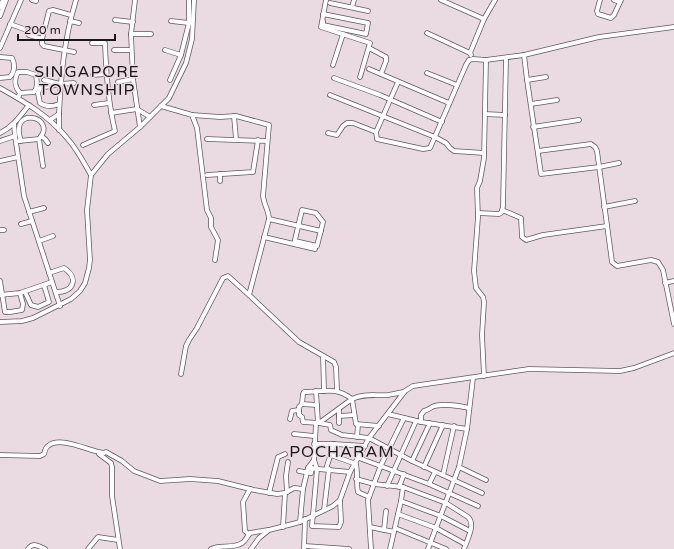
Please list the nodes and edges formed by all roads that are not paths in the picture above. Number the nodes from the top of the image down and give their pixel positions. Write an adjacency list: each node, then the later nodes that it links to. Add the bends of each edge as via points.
1 (3, 0): 15 (street)
2 (6, 0): 20 (street)
3 (21, 0): 28 (street)
4 (76, 0): 19 (street)
5 (135, 0): 25 (street)
6 (189, 0): 27 (street)
7 (194, 0): 83 (street, via 192,39 186,63 169,98)
8 (354, 0): 16 (street)
9 (442, 0): 21 (street)
10 (495, 0): 21 (street)
11 (600, 0): 14 (street, via 598,14 611,18)
12 (614, 0): 14 (street)
13 (328, 1): 16 (street); 18 (street)
14 (620, 1)
15 (0, 7)
16 (352, 8): 17 (street)
17 (368, 11)
18 (324, 14): 18 (street, via 367,22 366,34 323,25); 34 (street, via 321,27)
19 (71, 15): 23 (street); 36 (street, via 49,11)
20 (0, 16)
21 (484, 19): 45 (street)
22 (115, 20): 25 (street)
23 (70, 21): 26 (street); 40 (street)
24 (171, 21): 27 (street)
25 (133, 22): 32 (street)
26 (79, 23)
27 (189, 23): 46 (street)
28 (10, 24): 30 (street); 38 (street)
29 (674, 27): 47 (street, via 604,36)
30 (24, 29)
31 (427, 33): 45 (street)
32 (131, 34): 33 (street); 42 (street)
33 (151, 34)
34 (343, 34): 39 (street, via 369,42); 52 (street)
35 (29, 35): 36 (street)
36 (42, 39): 40 (street, via 42,46)
37 (92, 43): 55 (street, via 105,43)
38 (0, 48)
39 (369, 48): 56 (street, via 386,58); 58 (street)
40 (64, 50): 44 (street); 69 (street)
41 (114, 50): 42 (street)
42 (131, 50): 62 (street)
43 (165, 50): 46 (street)
44 (74, 52)
45 (470, 53): 50 (street)
46 (181, 55): 64 (street)
47 (524, 56): 49 (street); 65 (street)
48 (0, 57): 60 (street, via 12,58 15,64 10,77)
49 (506, 58): 51 (street); 89 (street)
50 (473, 59): 51 (street); 70 (street, via 468,62)
51 (486, 60): 87 (street)
52 (333, 65)
53 (368, 69): 56 (street)
54 (427, 73): 70 (street)
55 (106, 74): 57 (street); 77 (street)
56 (381, 74): 67 (street)
57 (93, 75)
58 (360, 77)
59 (546, 77): 65 (street)
60 (0, 78)
61 (334, 78): 75 (street)
62 (133, 79): 66 (street); 84 (street)
63 (44, 80): 69 (street)
64 (170, 80)
65 (527, 80): 80 (street)
66 (118, 82)
67 (398, 82): 75 (street); 78 (street)
68 (74, 83): 69 (street)
69 (60, 84): 79 (street); 79 (street, via 40,88 38,93 40,103 44,106)
70 (457, 86): 78 (street)
71 (0, 88): 74 (street)
72 (20, 93): 72 (street, via 34,92 36,75 18,72 15,83); 74 (street)
73 (330, 96): 91 (street)
74 (18, 98): 81 (street)
75 (390, 99): 91 (street); 95 (street)
76 (557, 100): 80 (street)
77 (109, 103): 82 (street); 85 (street)
78 (449, 103): 95 (street)
79 (59, 104): 86 (street)
80 (531, 104): 98 (street)
81 (28, 105): 93 (street); 96 (street)
82 (94, 105)
83 (161, 106): 88 (street); 92 (street)
84 (137, 109): 85 (street); 92 (street); 97 (street)
85 (111, 113): 114 (street, via 115,132)
86 (58, 114): 93 (street); 99 (street)
87 (485, 114): 89 (street); 116 (street)
88 (192, 115): 90 (street); 143 (street, via 197,128 207,210 211,218 211,227 218,240)
89 (505, 115): 129 (street)
90 (234, 116): 107 (street); 111 (street, via 269,125)
91 (384, 116): 100 (street); 104 (street)
92 (150, 117): 97 (street)
93 (50, 120): 99 (street)
94 (579, 120): 98 (street)
95 (442, 122): 104 (street)
96 (14, 124): 102 (street); 103 (street)
97 (140, 127): 123 (street, via 108,154)
98 (533, 127): 115 (street)
99 (60, 130): 123 (street)
100 (376, 132): 101 (street, via 350,122 345,124 337,135); 104 (street, via 378,139 422,149 430,148)
101 (328, 133)
102 (0, 134)
103 (15, 136): 108 (street); 112 (street)
104 (435, 137): 116 (street, via 454,151)
105 (40, 138): 110 (street); 110 (street, via 43,132 40,119 27,118 20,123); 113 (street); 120 (street)
106 (207, 138): 107 (street)
107 (236, 139): 109 (street)
108 (0, 140)
109 (258, 140): 111 (street); 122 (street, via 253,172)
110 (21, 141): 112 (street)
111 (267, 141): 132 (street, via 263,196)
112 (16, 142): 117 (street)
113 (48, 143)
114 (84, 145)
115 (538, 151): 121 (street, via 591,144 597,151); 121 (street, via 542,174)
116 (484, 153): 131 (street, via 477,188)
117 (18, 157): 118 (street); 130 (street)
118 (0, 161)
119 (619, 163): 121 (street)
120 (43, 166)
121 (599, 167): 127 (street)
122 (220, 174): 124 (street); 125 (street)
123 (92, 175): 155 (street, via 87,210 90,260 88,274 80,291)
124 (207, 175)
125 (220, 181)
126 (635, 202): 127 (street)
127 (604, 207): 136 (street)
128 (44, 208): 130 (street)
129 (502, 210): 131 (street, via 499,214); 136 (street, via 521,218 524,240)
130 (29, 212): 133 (street)
131 (478, 213): 161 (street, via 474,277 476,288 484,302)
132 (269, 219): 135 (street); 139 (street)
133 (32, 221): 134 (street); 140 (street)
134 (21, 224)
135 (298, 225): 137 (street); 137 (street, via 302,210 316,213 323,221); 141 (street)
136 (607, 226): 148 (street, via 614,264 620,266 655,260 660,265)
137 (321, 231): 141 (street, via 317,246)
138 (54, 236): 140 (street)
139 (264, 237): 141 (street); 154 (street)
140 (39, 241): 144 (street)
141 (294, 243): 142 (street)
142 (315, 249)
143 (215, 260)
144 (49, 273): 147 (street); 151 (street, via 64,268 73,280 73,285 69,289)
145 (0, 281): 153 (street)
146 (674, 281): 148 (street)
147 (52, 282): 149 (street); 151 (street)
148 (665, 283): 157 (street)
149 (44, 285): 150 (street); 150 (street, via 49,302 38,307 31,305)
150 (25, 292): 152 (street)
151 (56, 292): 155 (street)
152 (20, 293): 153 (street); 153 (street, via 22,310 10,312 5,310)
153 (1, 295)
154 (249, 295): 159 (street, via 299,342); 160 (street, via 231,278 223,278 186,346)
155 (60, 306): 156 (street, via 22,321)
156 (0, 322)
157 (674, 324)
158 (674, 354): 161 (street, via 620,371 529,369)
159 (323, 356): 163 (street, via 335,364); 165 (street)
160 (181, 374)
161 (484, 376): 162 (street)
162 (473, 378): 166 (street, via 413,386); 170 (street)
163 (337, 390): 165 (street); 167 (street)
164 (316, 391): 165 (street); 168 (street, via 304,392); 169 (street)
165 (324, 391)
166 (405, 392): 167 (street, via 364,395); 173 (street)
167 (352, 399): 171 (street); 174 (street)
168 (302, 404): 169 (street); 172 (street)
169 (317, 405): 179 (street)
170 (469, 408): 178 (street, via 433,407 424,411); 186 (street)
171 (339, 409): 175 (street); 179 (street)
172 (299, 410): 176 (street, via 292,411); 179 (street, via 302,422)
173 (388, 414): 177 (street); 184 (street)
174 (354, 415): 175 (street); 182 (street)
175 (339, 416): 180 (street)
176 (290, 418)
177 (404, 418): 178 (street); 196 (street)
178 (418, 421): 181 (street); 201 (street)
179 (318, 423): 188 (street, via 329,424 332,430); 189 (street)
180 (339, 423)
181 (430, 423): 183 (street); 204 (street)
182 (358, 425): 184 (street); 190 (street)
183 (443, 425): 185 (street); 208 (street)
184 (379, 426): 191 (street)
185 (454, 426): 186 (street); 218 (street)
186 (467, 429): 209 (street)
187 (294, 434): 189 (street)
188 (342, 435): 190 (street); 194 (street)
189 (314, 436): 192 (street)
190 (357, 437): 191 (street)
191 (369, 438): 195 (street); 196 (street)
192 (314, 444): 193 (street); 203 (street)
193 (334, 444): 194 (street); 200 (street)
194 (342, 444): 195 (street)
195 (365, 446): 202 (street)
196 (388, 448): 201 (street); 207 (street)
197 (98, 453): 199 (street, via 76,445 59,443 47,446 43,456); 227 (street, via 106,452 113,455 134,471 160,481 218,481); 252 (street, via 111,463 112,467 112,496)
198 (285, 454): 229 (street, via 278,457)
199 (0, 455)
200 (331, 455): 206 (street); 211 (street)
201 (400, 455): 204 (street); 213 (street)
202 (359, 458): 206 (street); 207 (street)
203 (314, 460): 210 (street); 212 (street)
204 (412, 461): 208 (street)
205 (288, 462): 228 (street)
206 (356, 464): 216 (street); 219 (street)
207 (381, 465): 213 (street); 222 (street)
208 (424, 467): 215 (street)
209 (459, 467): 220 (street); 221 (street)
210 (317, 469): 211 (street); 212 (street); 240 (street)
211 (328, 469): 216 (street); 237 (street)
212 (309, 470): 214 (street); 226 (street)
213 (393, 470): 217 (street); 224 (street)
214 (300, 471)
215 (435, 472): 218 (street); 223 (street)
216 (350, 473): 219 (street); 233 (street)
217 (404, 474): 223 (street); 225 (street)
218 (443, 475): 221 (street)
219 (357, 478): 222 (street); 232 (street, via 358,494)
220 (486, 480)
221 (455, 481): 230 (street); 231 (street)
222 (374, 484): 224 (street); 232 (street)
223 (429, 484): 230 (street)
224 (386, 486): 225 (street)
225 (401, 487): 234 (street); 235 (street)
226 (303, 488): 228 (street, via 294,488); 243 (street)
227 (250, 489): 229 (street); 251 (street, via 243,502 246,530)
228 (286, 492): 229 (street); 244 (street)
229 (269, 493)
230 (450, 493): 235 (street); 236 (street)
231 (482, 493)
232 (368, 496): 245 (street)
233 (340, 500): 237 (street); 240 (street, via 339,526 312,526)
234 (401, 501): 239 (street); 241 (street)
235 (446, 503): 241 (street); 250 (street, via 470,519)
236 (478, 506)
237 (324, 510): 240 (street)
238 (386, 511): 248 (street)
239 (398, 514): 246 (street); 249 (street)
240 (313, 516): 242 (street)
241 (441, 516): 246 (street); 250 (street)
242 (305, 520): 243 (street); 255 (street)
243 (300, 522): 244 (street)
244 (283, 527): 247 (street)
245 (370, 527): 248 (street); 263 (street)
246 (436, 528): 253 (street); 254 (street)
247 (269, 530): 251 (street); 261 (street, via 258,538)
248 (384, 530): 249 (street)
249 (395, 530): 253 (street); 264 (street)
250 (470, 531): 254 (street)
251 (249, 534): 260 (street, via 242,543)
252 (118, 540): 258 (street, via 98,537); 259 (street)
253 (431, 542): 265 (street); 266 (street)
254 (465, 544): 267 (street)
255 (304, 547): 262 (street)
256 (28, 549): 257 (street, via 35,544)
257 (46, 549)
258 (88, 549)
259 (120, 549)
260 (211, 549)
261 (251, 549)
262 (349, 549)
263 (371, 549)
264 (390, 549)
265 (428, 549)
266 (446, 549)
267 (464, 549)

